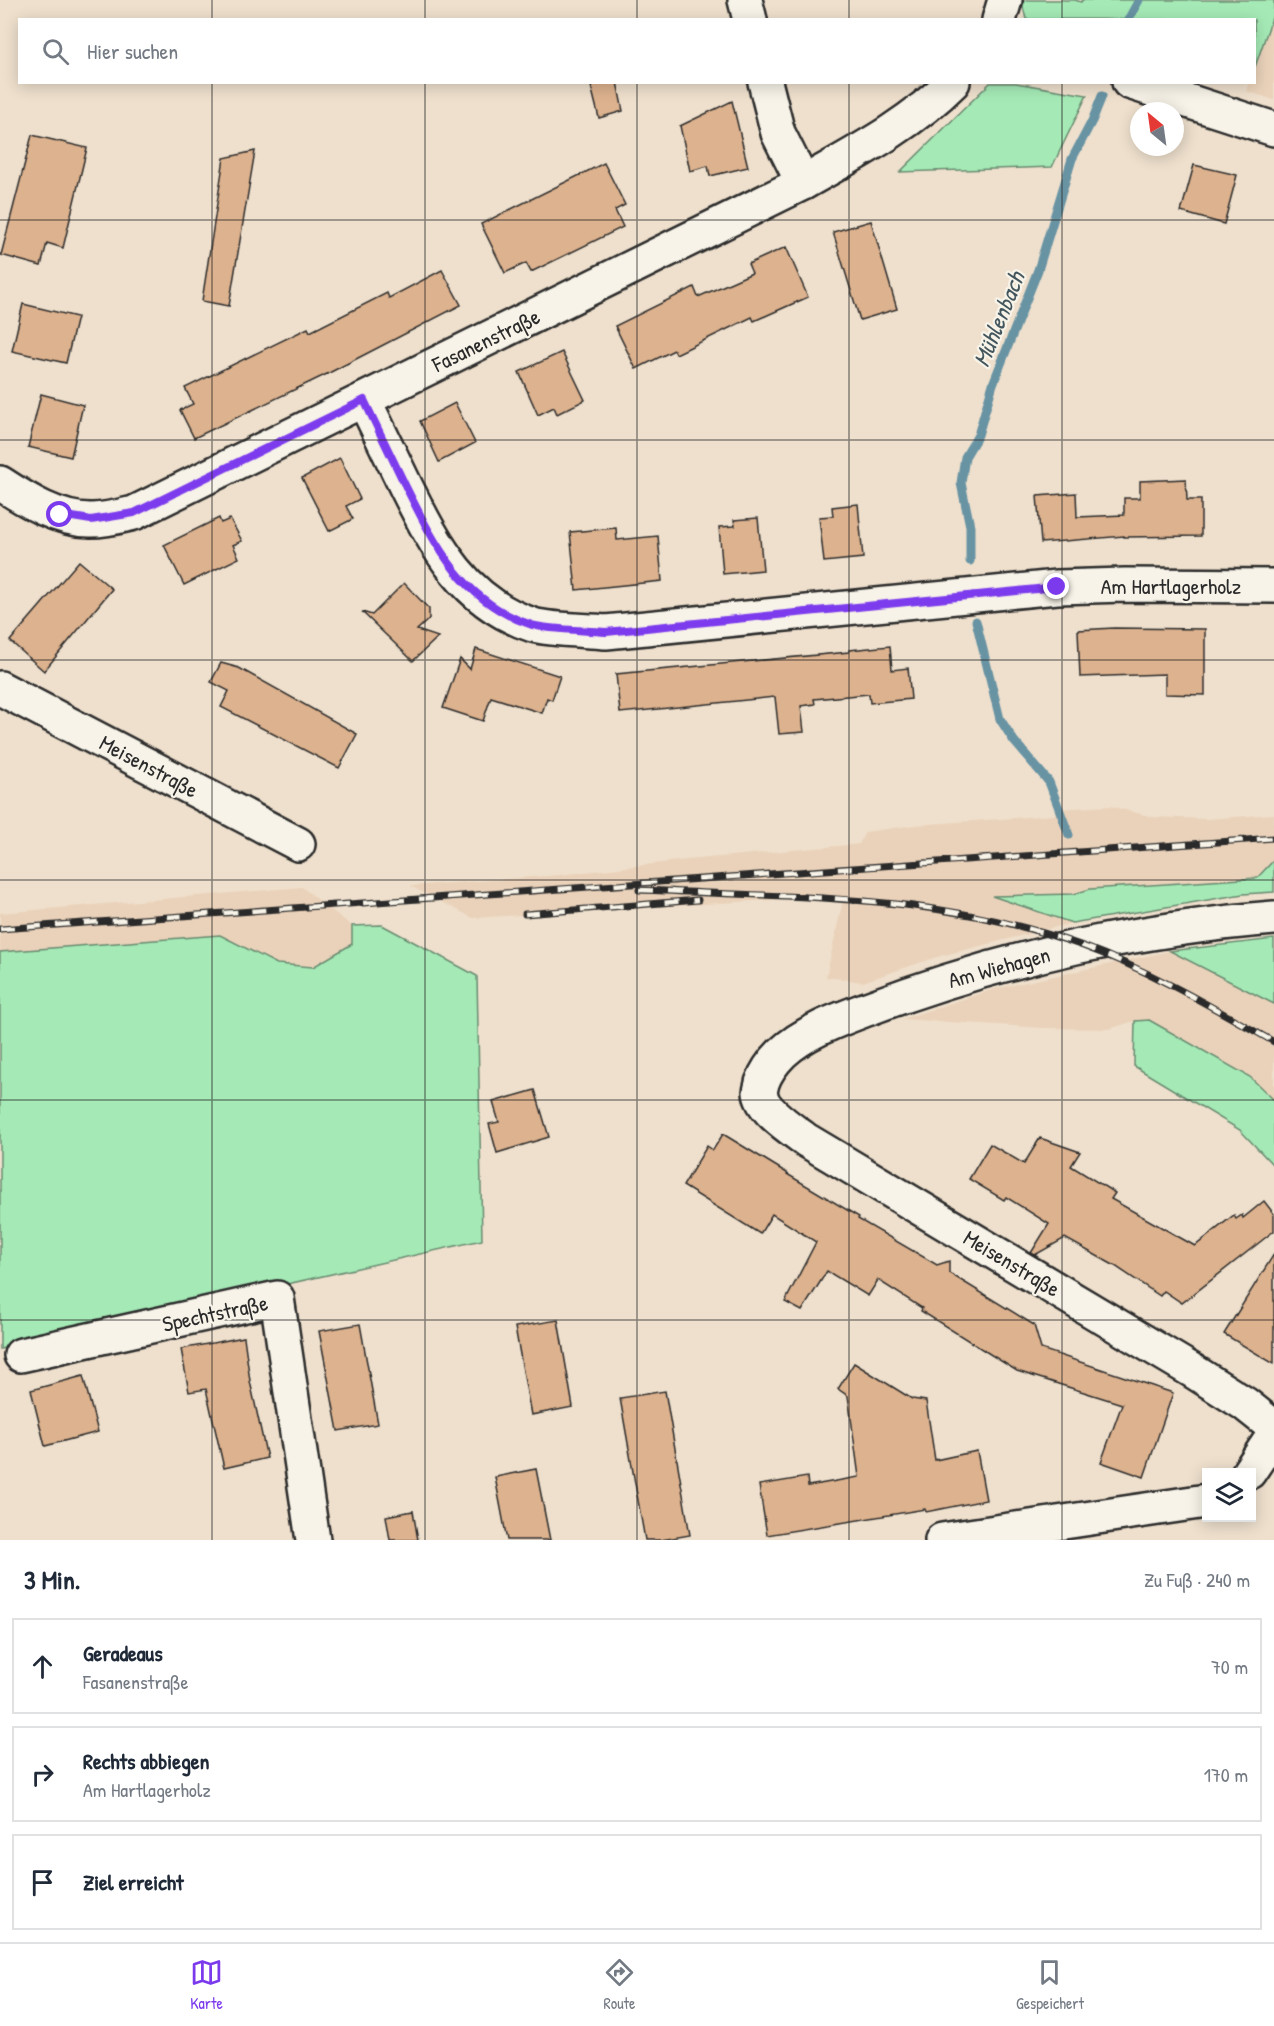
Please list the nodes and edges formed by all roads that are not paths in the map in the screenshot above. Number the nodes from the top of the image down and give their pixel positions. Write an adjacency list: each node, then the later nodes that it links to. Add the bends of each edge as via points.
1 (745, 0): 3 (street)
2 (1005, 0): 4 (street)
3 (750, 18)
4 (1000, 18)
5 (766, 84): 9 (street, via 778,133)
6 (951, 84): 9 (street, Fasanenstraße, via 880,139)
7 (1135, 84): 8 (street)
8 (1274, 129)
9 (803, 183): 10 (street, Fasanenstraße)
10 (364, 400): 11 (street, Fasanenstraße, via 134,513 91,520 60,515); 12 (street, Am Hartlagerholz, via 445,560 498,610 534,626 606,632 1057,587)
11 (0, 483)
12 (1274, 586)
13 (0, 688): 14 (street, Meisenstraße)
14 (298, 844)
15 (1274, 918): 16 (street, Am Wiehagen, via 1083,946 920,989 849,1016 783,1052 766,1071)
16 (760, 1092): 18 (street, Meisenstraße, via 777,1118 806,1140 1201,1377)
17 (21, 1355): 22 (street, Spechtstraße, via 277,1298)
18 (1274, 1427)
19 (1274, 1435): 20 (street)
20 (1252, 1468)
21 (1202, 1502): 23 (street)
22 (313, 1540)
23 (942, 1540)

